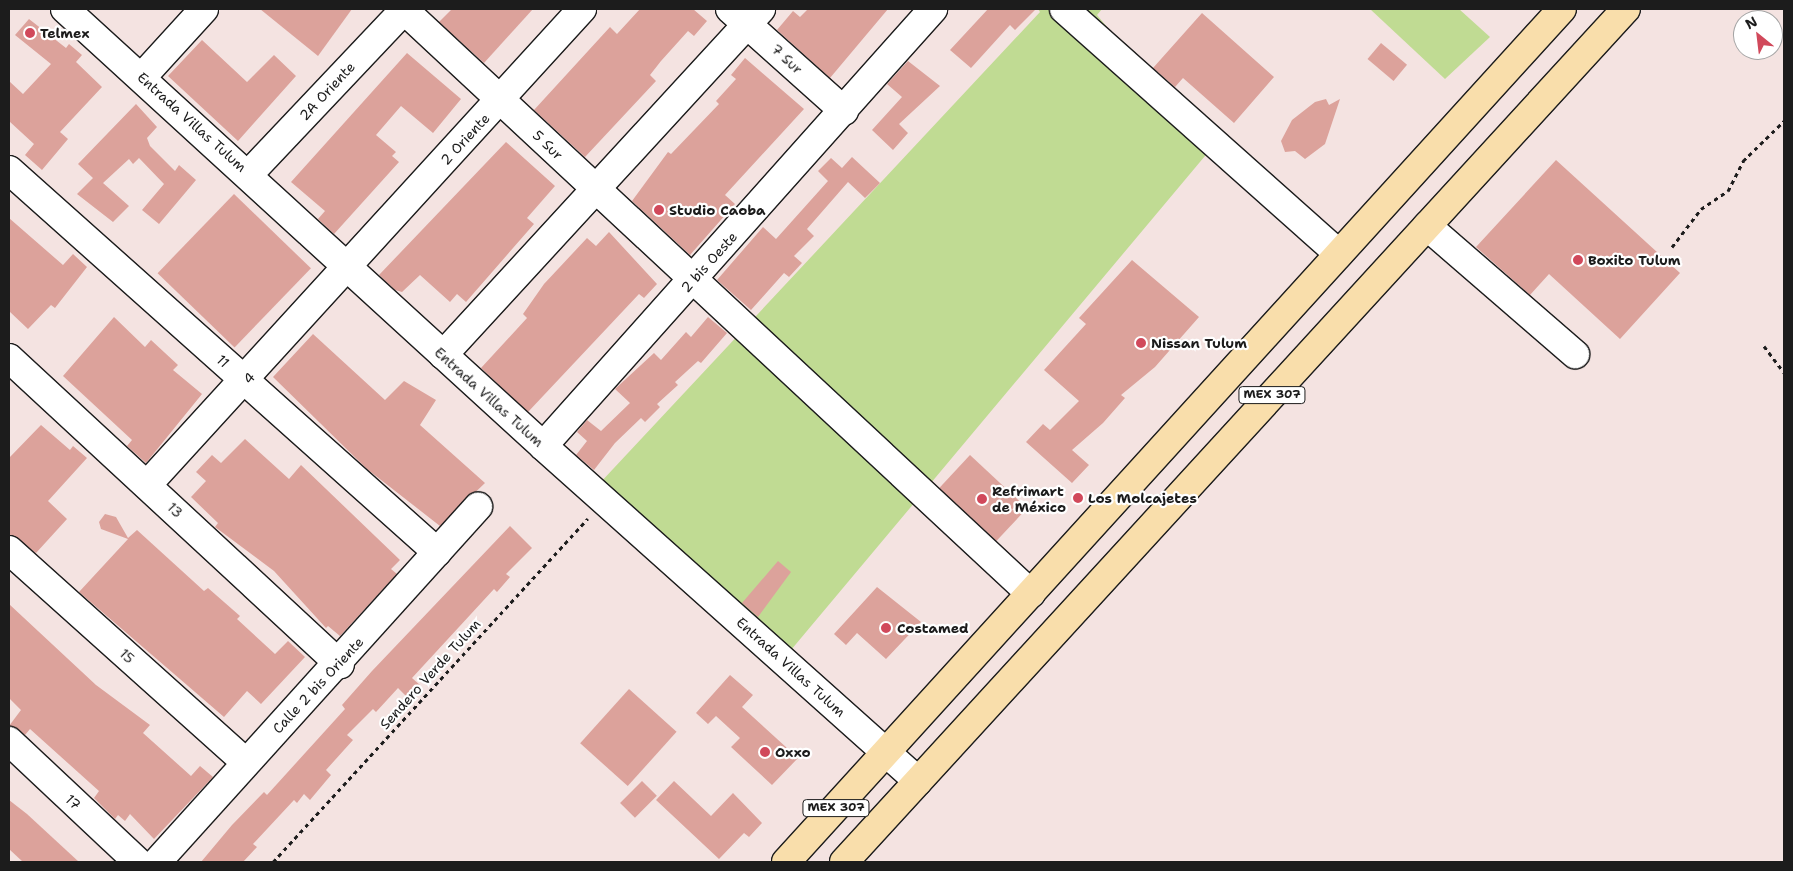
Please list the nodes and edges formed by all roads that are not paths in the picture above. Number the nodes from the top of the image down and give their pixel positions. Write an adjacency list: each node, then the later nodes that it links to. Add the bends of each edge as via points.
1 (64, 9): 10 (street, Entrada Villas Tulum)
2 (204, 9): 10 (street)
3 (404, 9): 11 (street, 5 Sur); 14 (street, 2A Oriente)
4 (582, 9): 11 (street, 2 Oriente)
5 (933, 9): 12 (street, 2 bis Oeste)
6 (1064, 9): 17 (street)
7 (1562, 9): 17 (highway, MEX 307)
8 (1626, 9): 16 (highway, MEX 307)
9 (746, 14): 12 (street, 7 Sur); 15 (street)
10 (142, 77): 14 (street, Entrada Villas Tulum)
11 (502, 100): 15 (street, 5 Sur); 18 (street, 2 Oriente)
12 (844, 111): 19 (street, 2 bis Oeste)
13 (9, 170): 23 (street, 11)
14 (249, 174): 18 (street, Entrada Villas Tulum)
15 (595, 191): 19 (street, 5 Sur); 21 (street)
16 (1427, 226): 20 (street); 34 (highway, MEX 307)
17 (1339, 254): 29 (highway, MEX 307)
18 (346, 266): 21 (street, Entrada Villas Tulum); 23 (street, 4)
19 (694, 278): 24 (street, 2 bis Oeste); 29 (street, 5 Sur)
20 (1575, 354)
21 (442, 355): 24 (street, Entrada Villas Tulum)
22 (9, 358): 25 (street, 13)
23 (246, 382): 25 (street, 4); 28 (street, 11)
24 (542, 446): 32 (street, Entrada Villas Tulum)
25 (147, 485): 30 (street, 13)
26 (478, 507): 28 (street, Calle 2 bis Oriente)
27 (9, 550): 33 (street, 15)
28 (437, 552): 30 (street, Calle 2 bis Oriente)
29 (1031, 594): 32 (highway, MEX 307)
30 (340, 664): 33 (street, Calle 2 bis Oriente)
31 (9, 741): 35 (street, 17)
32 (886, 754): 34 (street, Entrada Villas Tulum); 37 (highway, MEX 307)
33 (245, 762): 36 (street, Calle 2 bis Oriente)
34 (918, 780): 38 (highway, MEX 307)
35 (138, 862)
36 (157, 862)
37 (786, 862)
38 (844, 862)

